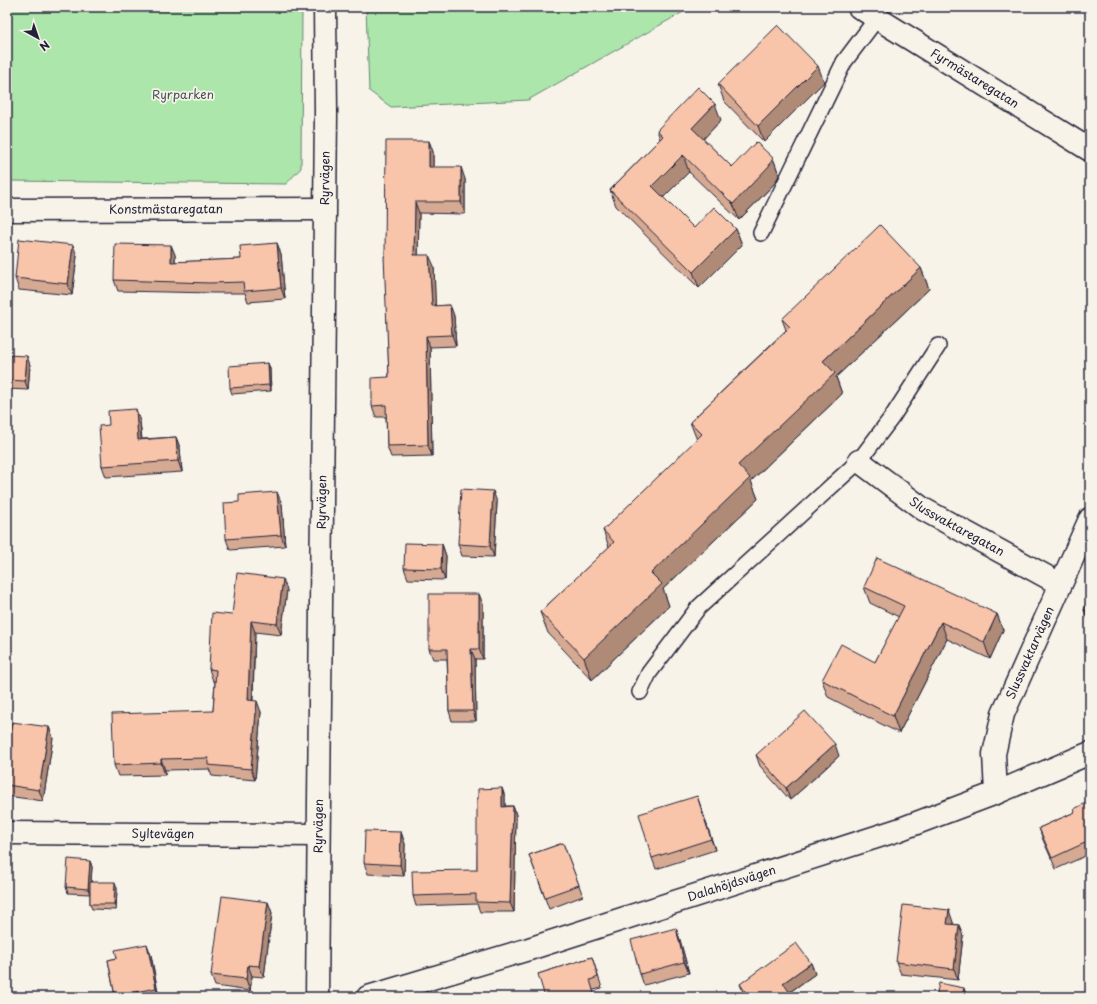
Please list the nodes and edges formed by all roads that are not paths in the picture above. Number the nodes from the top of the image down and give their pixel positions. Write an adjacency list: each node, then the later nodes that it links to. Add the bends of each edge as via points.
1 (325, 7): 5 (street, Ryrvägen)
2 (859, 7): 3 (street, Fyrmästaregatan)
3 (877, 18): 4 (street, Fyrmästaregatan); 7 (lane, via 844,62)
4 (1090, 150)
5 (324, 209): 6 (street, Konstmästaregatan); 16 (street, Ryrvägen)
6 (7, 210)
7 (761, 233)
8 (938, 346): 9 (lane, via 892,417)
9 (859, 461): 11 (street, Slussvaktaregatan, via 923,509); 12 (lane, via 698,608 649,674)
10 (1090, 518): 11 (street, Slussvaktarvägen)
11 (1060, 584): 14 (street, Slussvaktarvägen, via 1003,714 994,754)
12 (640, 692)
13 (1090, 753): 14 (street, Dalahöjdsvägen)
14 (996, 793): 18 (street, Dalahöjdsvägen, via 890,832 529,949)
15 (7, 833): 16 (street, Syltevägen)
16 (326, 834): 17 (street, Ryrvägen)
17 (317, 997)
18 (368, 997)

